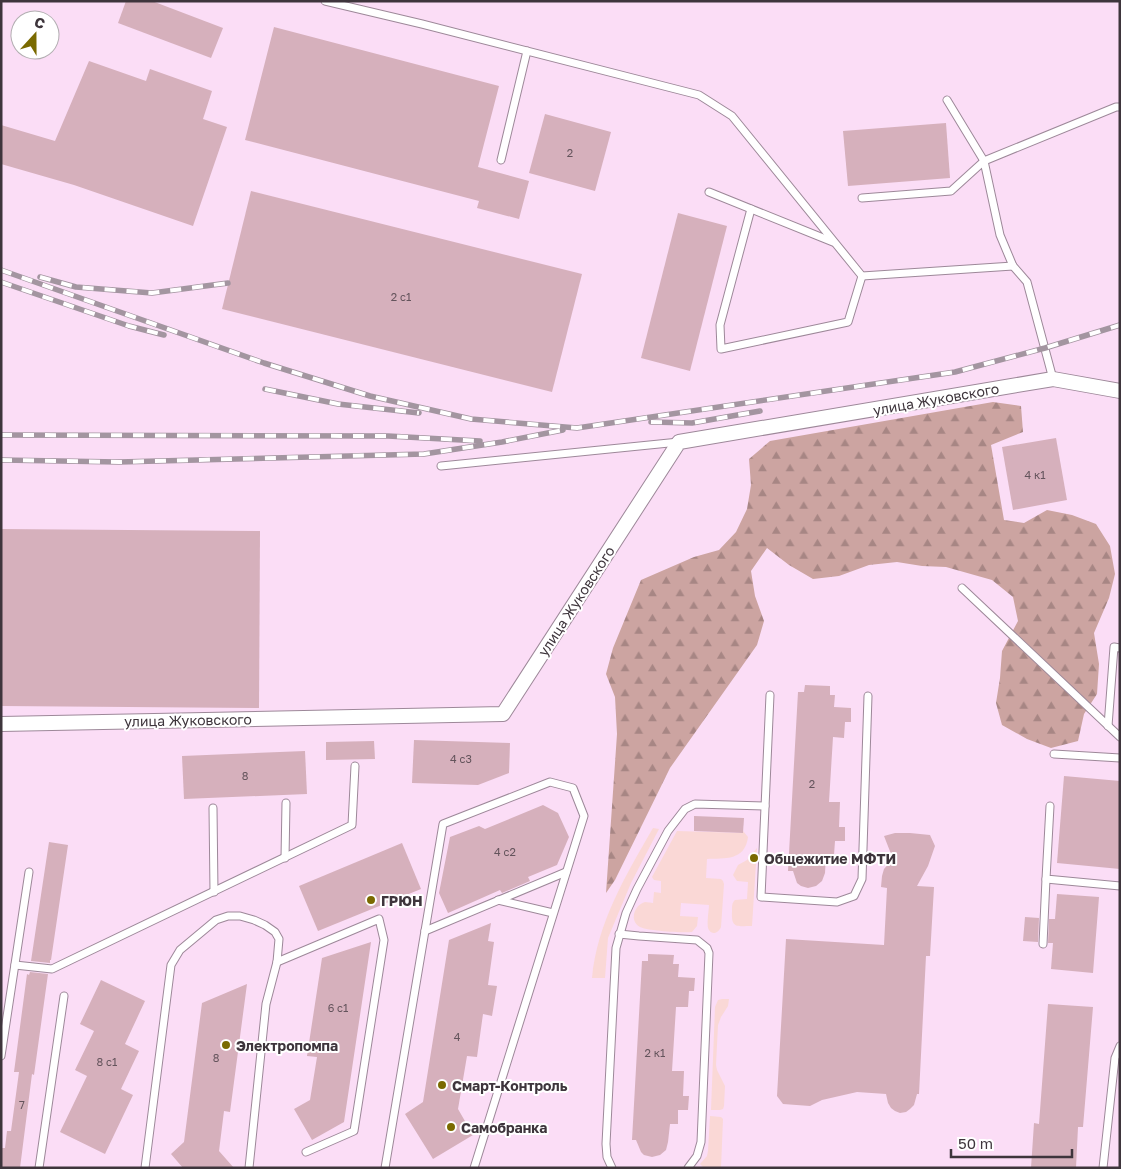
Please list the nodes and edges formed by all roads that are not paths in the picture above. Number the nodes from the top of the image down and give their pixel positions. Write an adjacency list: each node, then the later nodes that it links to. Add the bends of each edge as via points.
1 (326, 1): 2 (lane)
2 (528, 51): 5 (lane); 10 (lane, via 699,95 732,116)
3 (947, 100): 6 (lane)
4 (1120, 107): 6 (lane)
5 (501, 160)
6 (984, 161): 8 (lane, via 950,191); 11 (lane, via 1000,235)
7 (709, 192): 9 (lane)
8 (862, 198)
9 (751, 209): 10 (lane); 12 (lane, via 720,325 721,349 848,322)
10 (836, 243): 12 (lane)
11 (1013, 266): 12 (lane); 13 (lane, via 1027,282)
12 (862, 276)
13 (1054, 379): 14 (street, улица Жуковского); 15 (street, улица Жуковского)
14 (1120, 391)
15 (679, 442): 16 (lane); 21 (street, улица Жуковского, via 503,714)
16 (441, 466)
17 (962, 588): 22 (lane)
18 (1120, 648): 22 (lane, via 1114,647)
19 (770, 695): 28 (lane)
20 (868, 696): 28 (lane, via 862,879 854,896 837,902 761,897)
21 (1, 724)
22 (1108, 726): 23 (lane)
23 (1120, 737)
24 (1054, 754): 25 (lane)
25 (1120, 758)
26 (355, 766): 31 (lane, via 352,825)
27 (286, 803): 31 (lane)
28 (765, 806): 40 (lane, via 695,804 685,810 668,831 637,889)
29 (1050, 806): 34 (lane)
30 (213, 808): 36 (lane)
31 (285, 858): 36 (lane)
32 (29, 872): 43 (lane)
33 (566, 872): 37 (lane); 38 (lane); 39 (lane, via 584,816 573,788 550,782 443,824)
34 (1046, 879): 35 (lane); 41 (lane)
35 (1120, 886)
36 (214, 892): 43 (lane, via 52,969)
37 (498, 900): 38 (lane); 39 (lane)
38 (553, 913): 52 (lane)
39 (425, 931): 51 (lane)
40 (619, 934): 53 (lane, via 606,1144); 54 (lane, via 696,940 709,953 701,1142 697,1156)
41 (1043, 944)
42 (277, 962): 47 (lane, via 379,919 384,940 354,1131); 49 (lane, via 279,939 275,932 240,916 216,920 180,950 171,965); 50 (lane, via 266,1004)
43 (15, 965): 46 (lane)
44 (64, 996): 48 (lane)
45 (1120, 1046): 55 (lane, via 1115,1058)
46 (1, 1056)
47 (306, 1152)
48 (39, 1168)
49 (145, 1168)
50 (249, 1168)
51 (386, 1168)
52 (474, 1168)
53 (612, 1168)
54 (688, 1168)
55 (1103, 1168)

